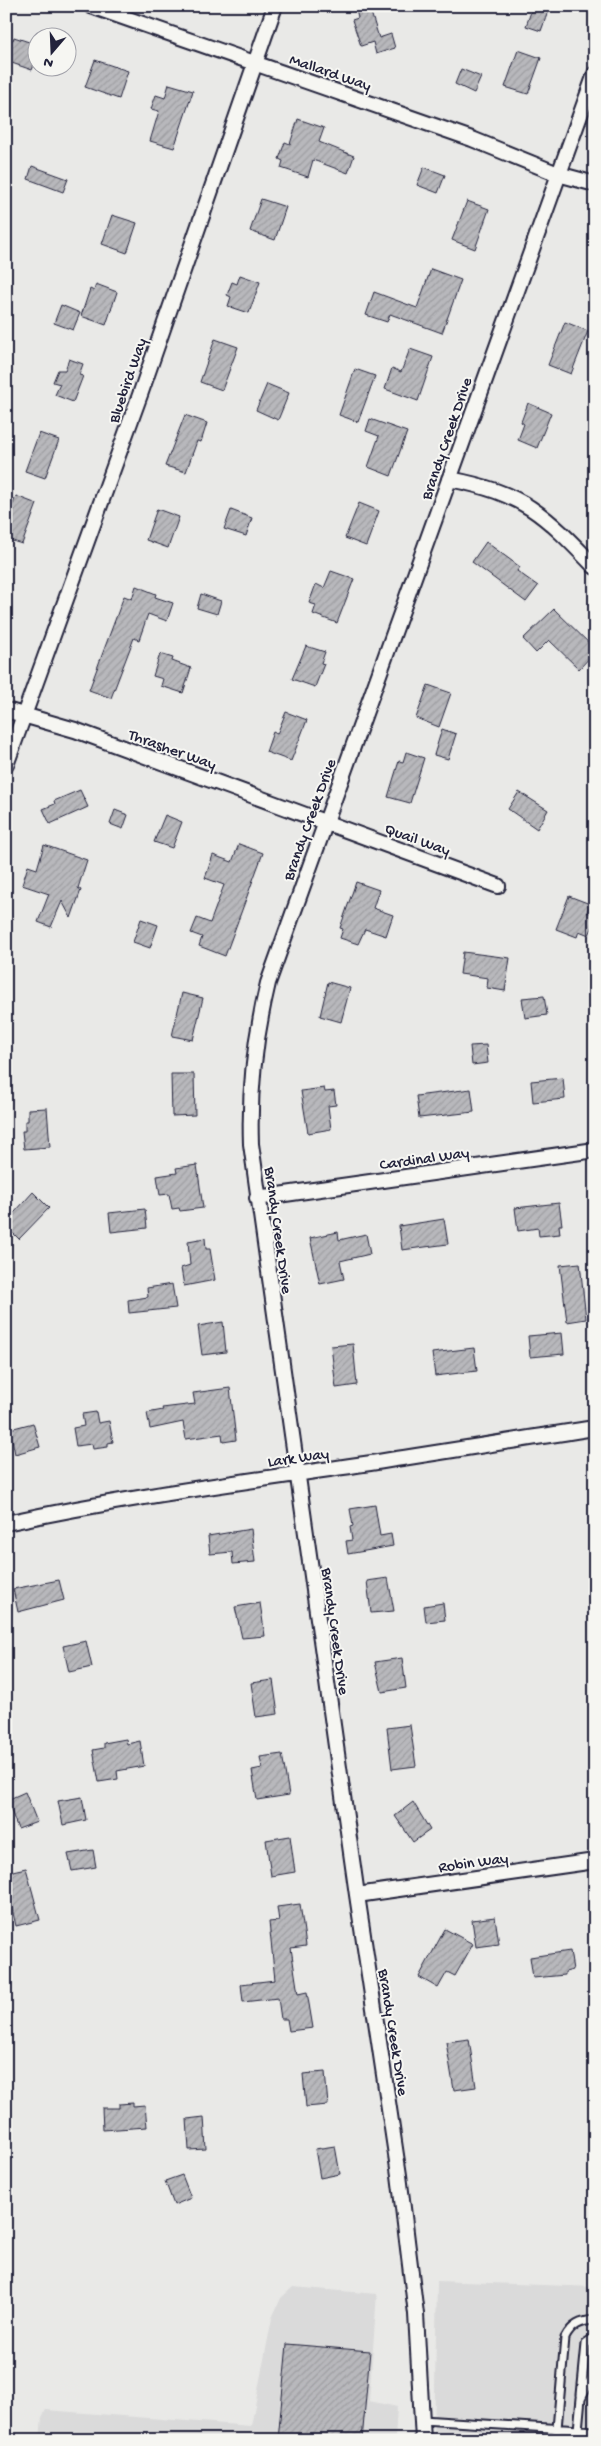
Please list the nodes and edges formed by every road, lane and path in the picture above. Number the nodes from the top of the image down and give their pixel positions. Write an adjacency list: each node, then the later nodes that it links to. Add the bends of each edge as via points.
1 (91, 6): 3 (street, Mallard Way)
2 (276, 6): 3 (street, Bluebird Way)
3 (255, 62): 5 (street, Mallard Way, via 472,139); 10 (street, Bluebird Way, via 141,392)
4 (595, 74): 5 (street, Brandy Creek Drive)
5 (558, 174): 6 (street, Mallard Way); 7 (street, Brandy Creek Drive)
6 (595, 184)
7 (449, 479): 8 (street, via 483,485 533,508 555,525); 12 (street, Brandy Creek Drive)
8 (595, 567)
9 (6, 710): 10 (street, Thrasher Way)
10 (24, 715): 11 (street, Bluebird Way); 12 (street, Thrasher Way, via 75,730)
11 (6, 765)
12 (326, 823): 13 (street, Quail Way); 15 (street, Brandy Creek Drive, via 268,983 258,1024 250,1101 251,1144)
13 (498, 886)
14 (595, 1150): 15 (street, Cardinal Way)
15 (258, 1198): 17 (street, Brandy Creek Drive)
16 (595, 1428): 17 (street, Lark Way)
17 (297, 1474): 18 (street, Lark Way, via 175,1490); 20 (street, Brandy Creek Drive)
18 (6, 1523)
19 (595, 1861): 20 (street, Robin Way)
20 (357, 1895): 25 (street, Brandy Creek Drive, via 404,2214 416,2314)
21 (595, 2320): 26 (lane, via 582,2321 571,2328 565,2338)
22 (595, 2338): 24 (lane, via 586,2344)
23 (595, 2349): 24 (lane, via 592,2378)
24 (581, 2398): 27 (lane)
25 (422, 2420): 26 (lane); 29 (street, Brandy Creek Drive)
26 (557, 2428): 27 (lane); 30 (lane)
27 (578, 2430): 28 (lane)
28 (595, 2431)
29 (423, 2440)
30 (556, 2440)

